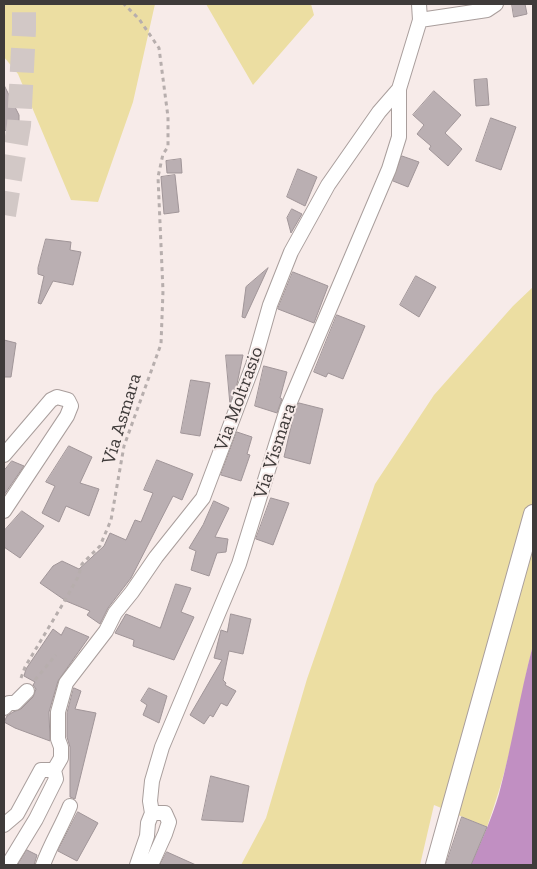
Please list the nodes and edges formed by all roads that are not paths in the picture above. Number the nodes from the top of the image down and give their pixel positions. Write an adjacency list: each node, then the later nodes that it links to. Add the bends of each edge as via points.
1 (419, 4): 3 (street)
2 (496, 4): 3 (street, via 487,10)
3 (420, 20): 4 (street)
4 (399, 89): 10 (street, Via Moltrasio, via 328,185 291,252 270,305 254,365 203,498 156,557 66,683 58,712 58,739 62,747); 12 (street, Via Vismara, via 399,136 389,169 287,409 239,564 162,747 152,781)
5 (4, 455): 6 (street, via 50,400 57,397 68,400 67,416)
6 (4, 511)
7 (533, 514): 18 (street)
8 (27, 691): 9 (street)
9 (6, 706)
10 (54, 770): 13 (street, via 41,770 17,814); 14 (street, Via Moltrasio, via 56,780)
11 (70, 806): 15 (street)
12 (152, 814): 16 (street, Via Vismara); 17 (street, via 165,813 169,822)
13 (4, 825)
14 (8, 865)
15 (43, 865)
16 (137, 865)
17 (151, 865)
18 (434, 865)

